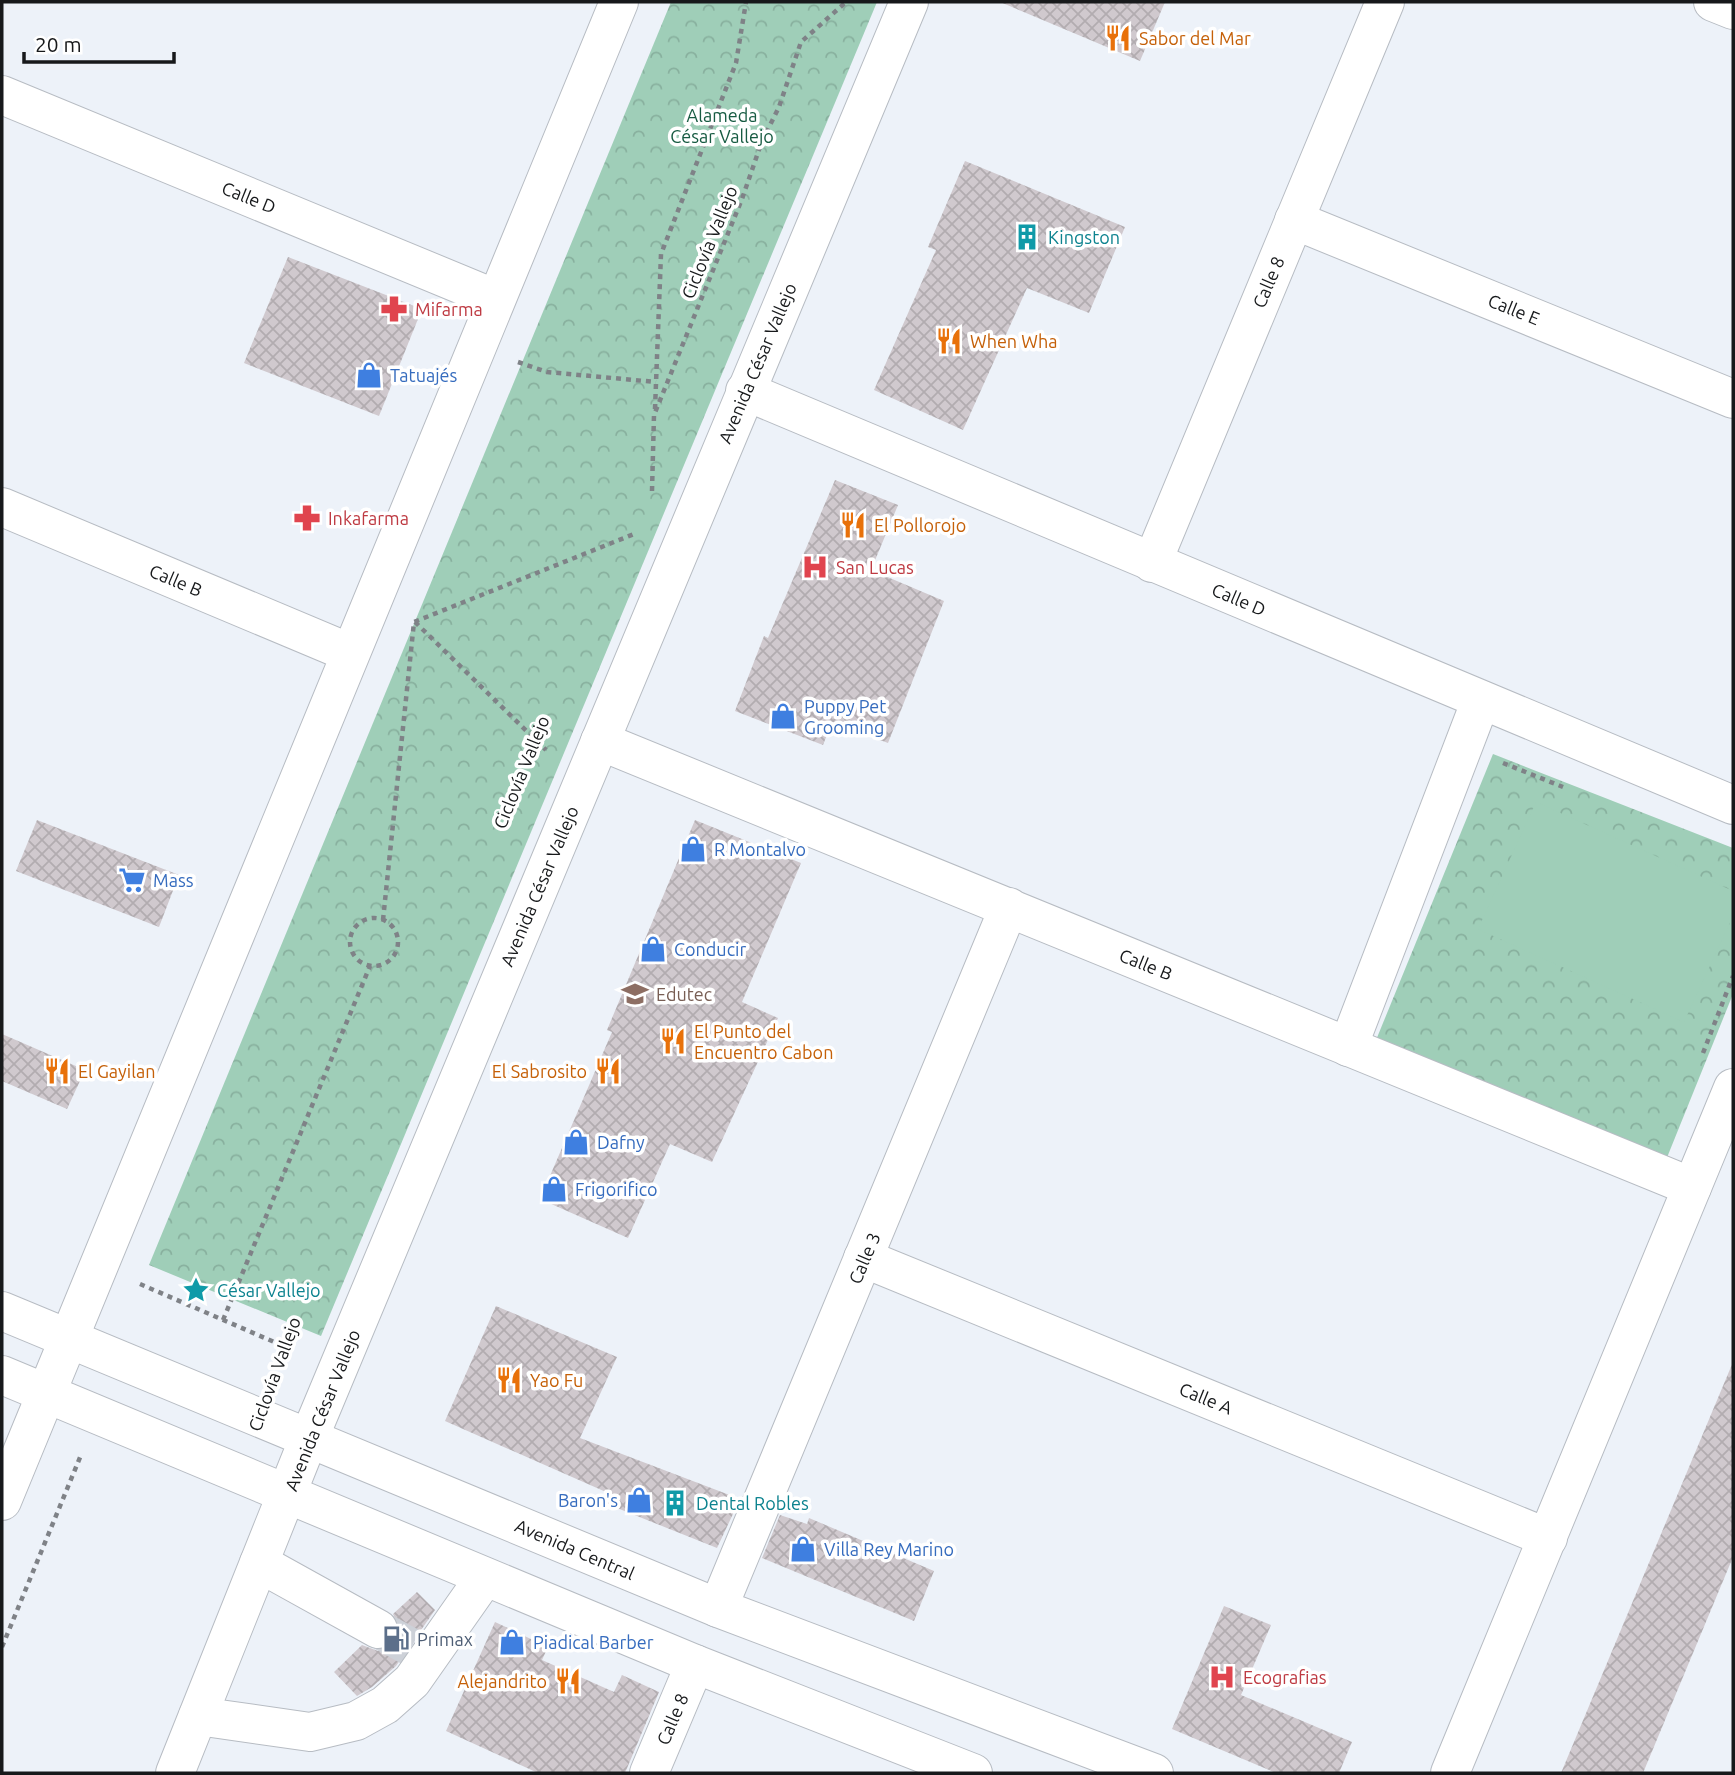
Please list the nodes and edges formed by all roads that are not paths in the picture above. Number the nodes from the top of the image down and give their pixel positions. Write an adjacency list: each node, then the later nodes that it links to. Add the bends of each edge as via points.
1 (620, 2): 8 (street)
2 (909, 2): 9 (street, Avenida César Vallejo)
3 (1385, 2): 7 (street, Calle 8)
4 (1713, 2): 5 (street)
5 (1733, 10)
6 (2, 94): 8 (street, Calle D)
7 (1294, 220): 10 (street, Calle E); 12 (street, Calle 8)
8 (496, 299): 13 (street)
9 (745, 391): 12 (street, Calle D); 15 (street, Avenida César Vallejo)
10 (1733, 399)
11 (2, 507): 13 (street, Calle B)
12 (1152, 563): 14 (street, Calle D)
13 (350, 653): 23 (street)
14 (1482, 700): 16 (street, Calle D); 18 (street)
15 (593, 757): 17 (street, Calle B); 26 (street, Avenida César Vallejo)
16 (1733, 806)
17 (1009, 907): 18 (street, Calle B); 21 (street, Calle 3)
18 (1348, 1047): 20 (street, Calle B)
19 (1733, 1088): 20 (street)
20 (1692, 1188): 29 (street)
21 (863, 1258): 29 (street, Calle A); 32 (street, Calle 3)
22 (2, 1311): 23 (street, Avenida Central)
23 (68, 1338): 25 (street); 26 (street, Avenida Central)
24 (2, 1375): 25 (street)
25 (46, 1393): 27 (street); 28 (street)
26 (309, 1438): 27 (street, Avenida César Vallejo); 32 (street, Avenida Central)
27 (287, 1494): 30 (street, Avenida César Vallejo); 31 (street)
28 (2, 1501)
29 (1548, 1538): 40 (street)
30 (259, 1563): 33 (street); 35 (street, Avenida César Vallejo)
31 (485, 1577): 34 (street); 35 (street, via 422,1652 412,1681 385,1705 356,1721 310,1732)
32 (718, 1608): 39 (street, Avenida Central)
33 (378, 1629)
34 (695, 1664): 37 (street, Calle 8); 38 (street)
35 (198, 1716): 36 (street, Avenida César Vallejo)
36 (175, 1773)
37 (649, 1773)
38 (973, 1773)
39 (1154, 1773)
40 (1450, 1773)

